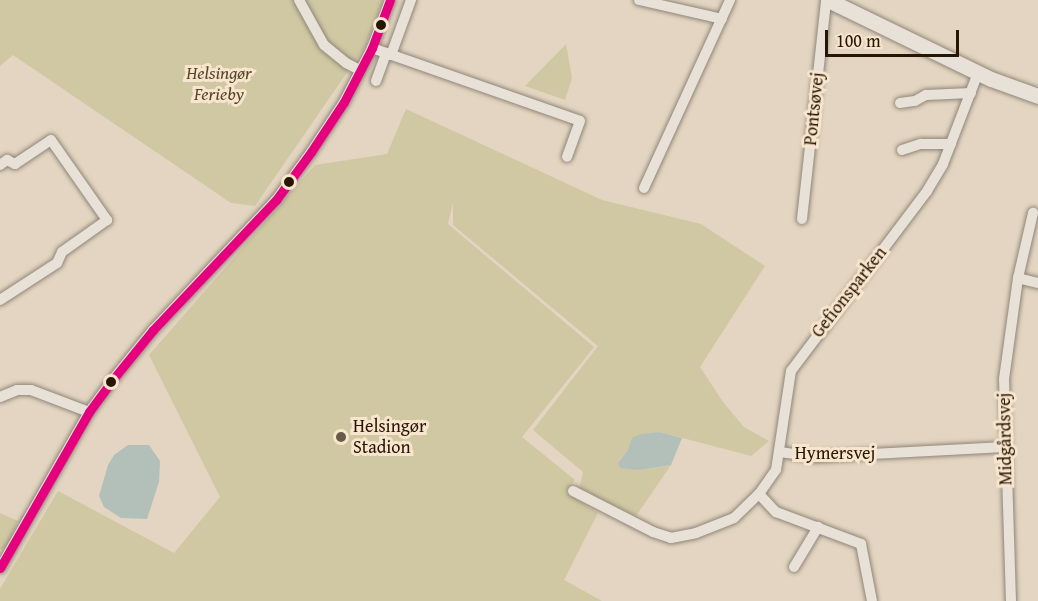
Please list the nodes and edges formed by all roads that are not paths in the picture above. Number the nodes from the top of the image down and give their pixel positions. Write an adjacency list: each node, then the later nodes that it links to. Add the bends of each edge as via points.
1 (299, 0): 10 (street, via 324,45)
2 (390, 0): 8 (street)
3 (411, 0): 9 (street)
4 (639, 0): 7 (street)
5 (730, 0): 7 (street)
6 (827, 0): 11 (main road); 22 (street, Pontsøvej)
7 (722, 19): 20 (street)
8 (372, 48): 9 (street); 10 (street)
9 (388, 54): 12 (street); 18 (street, via 580,121)
10 (360, 70): 27 (street, via 344,102 276,200 153,330)
11 (978, 73): 13 (street, Gefionsparken); 14 (main road)
12 (376, 81)
13 (971, 93): 15 (street, via 926,95); 16 (street, Gefionsparken)
14 (1038, 96)
15 (900, 103)
16 (951, 144): 17 (street, via 921,144); 29 (street, Gefionsparken, via 927,191 797,360 788,383)
17 (902, 150)
18 (567, 157)
19 (0, 165): 25 (street, via 7,160 15,164 51,140 107,220 62,252 57,263)
20 (644, 188)
21 (1033, 213): 23 (street, Midgårdsvej)
22 (802, 219)
23 (1018, 278): 24 (street); 28 (street, Midgårdsvej, via 1006,355)
24 (1038, 282)
25 (0, 300)
26 (0, 397): 27 (street, via 17,390 32,390)
27 (88, 412): 34 (street)
28 (1005, 447): 29 (street, Hymersvej, via 815,457); 36 (street, Midgårdsvej)
29 (780, 452): 31 (street, Hymersvej, via 776,470)
30 (573, 490): 31 (street, Hymersvej, via 671,538 734,519)
31 (759, 494): 32 (street, via 776,512)
32 (819, 527): 33 (street); 35 (street, via 861,544)
33 (794, 567)
34 (0, 568)
35 (872, 601)
36 (1011, 601)

